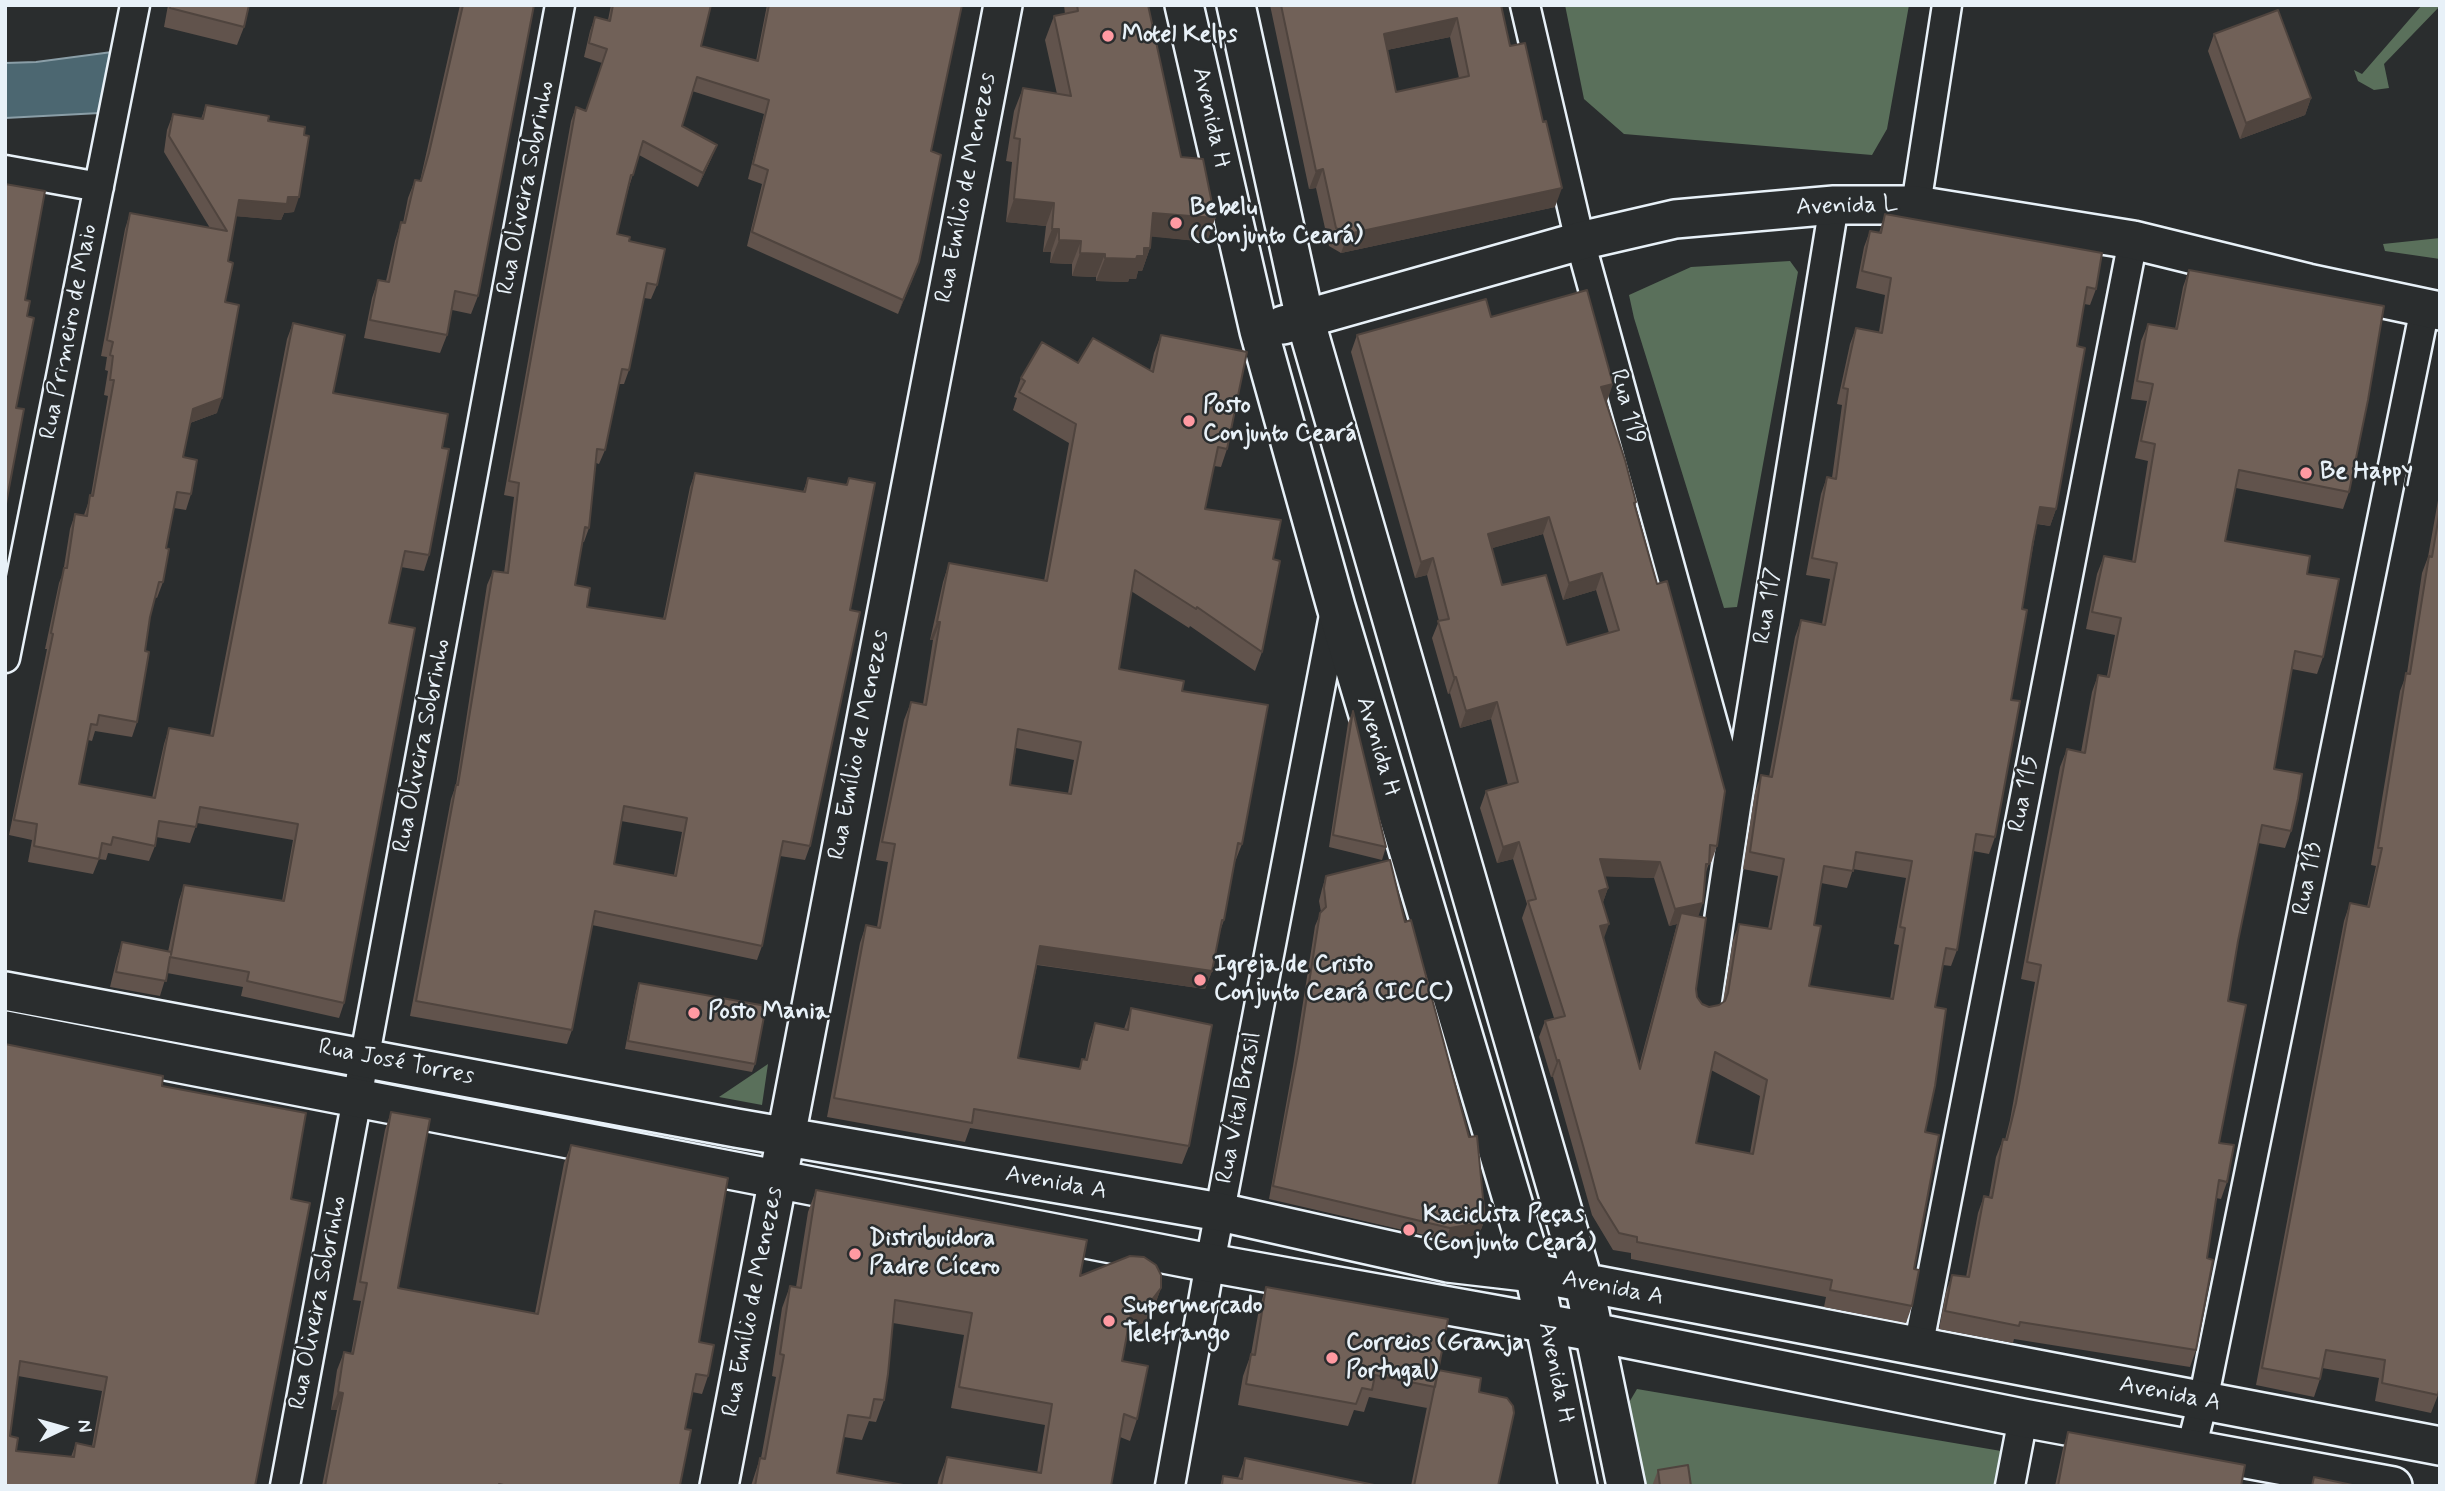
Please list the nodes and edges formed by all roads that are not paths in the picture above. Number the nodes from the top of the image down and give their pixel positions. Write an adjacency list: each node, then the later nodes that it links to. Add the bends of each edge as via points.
1 (135, 5): 9 (street, Rua Primeiro de Maio)
2 (560, 5): 23 (street, Rua Oliveira Sobrinho)
3 (1003, 5): 25 (street, Rua Emílio de Menezes)
4 (1184, 5): 16 (street, Avenida H)
5 (1236, 5): 15 (street, Avenida H)
6 (1525, 5): 13 (street, Rua 119)
7 (1947, 5): 11 (street)
8 (5, 170): 9 (street)
9 (99, 187): 18 (street, Rua Primeiro de Maio)
10 (1834, 205): 11 (street, Avenida L); 13 (street, Avenida L, via 1675,219); 19 (street, Rua 117)
11 (1916, 205): 12 (street, Avenida L)
12 (2133, 240): 14 (street, Avenida L); 33 (street, Rua 115)
13 (1580, 241): 15 (street, Avenida L); 19 (street, Rua 119)
14 (2432, 309): 34 (street, Rua 113)
15 (1305, 319): 16 (street, Avenida L); 30 (street, Avenida H)
16 (1259, 331): 17 (street, Avenida H)
17 (1336, 607): 27 (street, Rua Vital Brasil); 29 (street, Avenida H)
18 (5, 658)
19 (1736, 807): 21 (street, Rua 117)
20 (5, 991): 23 (street, Rua José Torres)
21 (1706, 1007)
22 (5, 1030): 24 (street, Rua José Torres)
23 (365, 1057): 24 (street, Rua Oliveira Sobrinho); 25 (street, Rua José Torres)
24 (357, 1098): 26 (street, Rua José Torres); 39 (street, Rua Oliveira Sobrinho)
25 (786, 1137): 26 (street, Rua Emílio de Menezes); 27 (street, Avenida A)
26 (778, 1179): 28 (street, Avenida A); 40 (street, Rua Emílio de Menezes)
27 (1220, 1212): 28 (street, Rua Vital Brasil); 29 (street, Avenida A, via 1448,1263)
28 (1210, 1263): 31 (street, Avenida A); 41 (street, Rua Vital Brasil)
29 (1535, 1273): 30 (street, Avenida A); 31 (street, Avenida H)
30 (1584, 1284): 32 (street, Avenida H); 33 (street, Avenida A)
31 (1544, 1323): 32 (street, Avenida A); 42 (street, Avenida H)
32 (1593, 1332): 35 (street, Avenida A); 43 (street, Avenida H)
33 (1917, 1348): 34 (street, Avenida A)
34 (2203, 1401): 36 (street, Avenida A); 37 (street, Rua 113)
35 (2023, 1418): 37 (street, Avenida A); 44 (street)
36 (2440, 1446)
37 (2191, 1449): 38 (street, Avenida A)
38 (2270, 1475): 45 (street, Avenida A)
39 (285, 1486)
40 (719, 1486)
41 (1170, 1486)
42 (1578, 1486)
43 (1626, 1486)
44 (2010, 1486)
45 (2393, 1486)

